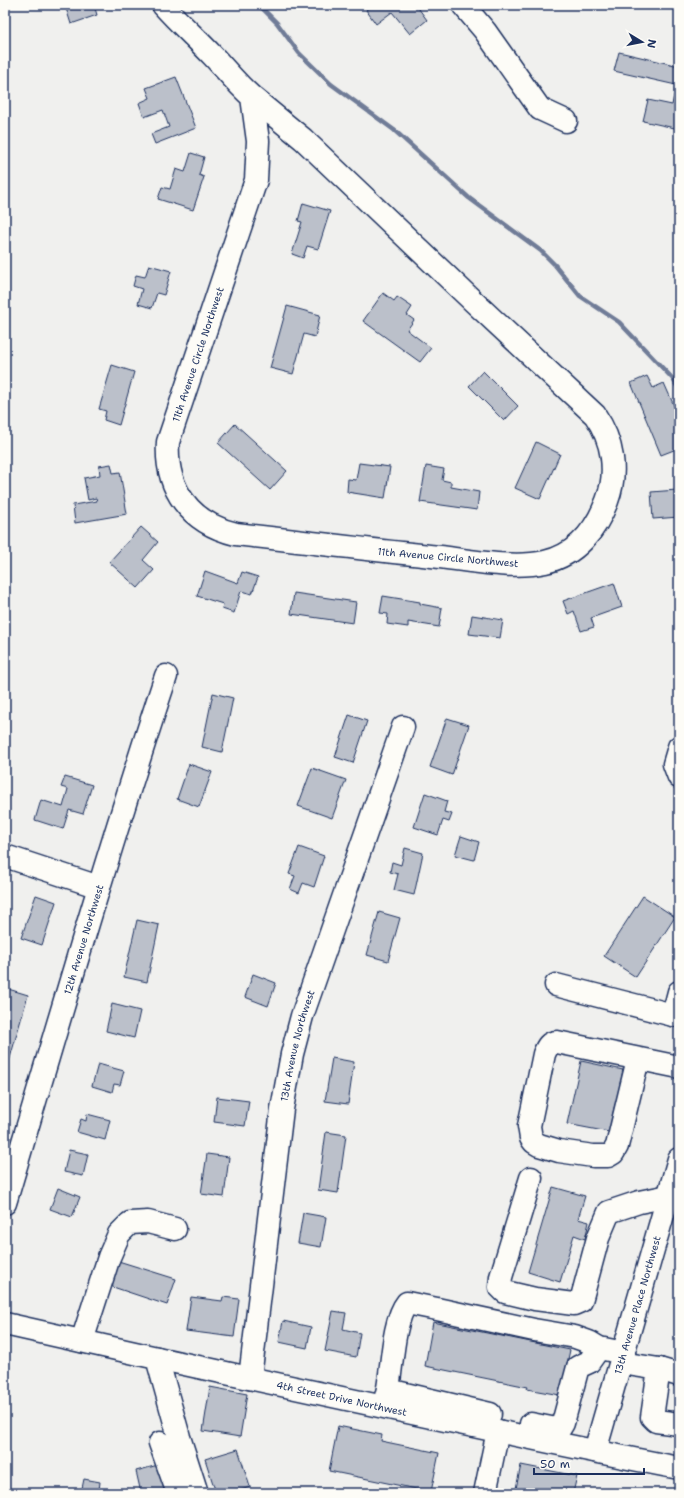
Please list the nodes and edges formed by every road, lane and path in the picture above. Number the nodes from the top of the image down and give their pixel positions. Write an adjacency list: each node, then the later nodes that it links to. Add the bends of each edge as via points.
1 (163, 5): 3 (street, 11th Avenue Circle Northwest)
2 (463, 5): 4 (street, via 485,31 540,109)
3 (252, 97): 3 (street, 11th Avenue Circle Northwest, via 303,139 595,415 610,443 613,474 609,495 593,529 569,552 546,562 511,564 236,534 212,526 183,501 172,479 167,454 168,442 256,180 258,142)
4 (566, 121)
5 (166, 676): 10 (street, 12th Avenue Northwest)
6 (403, 727): 27 (street, 13th Avenue Northwest, via 302,1016 292,1054 282,1109)
7 (679, 747): 8 (street, via 674,764)
8 (679, 777)
9 (5, 856): 10 (street)
10 (100, 887): 19 (street, 12th Avenue Northwest)
11 (556, 985): 13 (street)
12 (679, 992): 13 (street)
13 (676, 1016)
14 (638, 1059): 14 (street, via 557,1042 548,1045 528,1126 534,1142 559,1151 593,1156 608,1156 613,1153 617,1146); 15 (street)
15 (679, 1067)
16 (679, 1159): 18 (street, 13th Avenue Place Northwest)
17 (531, 1178): 18 (street, via 500,1287 505,1292 535,1299 574,1304 581,1301 598,1238 609,1212)
18 (669, 1196): 25 (street, 13th Avenue Place Northwest)
19 (5, 1203)
20 (175, 1229): 22 (street, via 148,1222 130,1223 119,1234)
21 (5, 1324): 22 (street, 4th Street Drive Northwest)
22 (82, 1341): 24 (street, 4th Street Drive Northwest)
23 (599, 1348): 25 (street); 28 (street, via 574,1337 407,1304 401,1313 396,1332); 31 (street, via 588,1362 578,1367 564,1423 560,1428)
24 (157, 1358): 27 (street, 4th Street Drive Northwest); 36 (street)
25 (623, 1358): 26 (street); 33 (street, 13th Avenue Place Northwest)
26 (669, 1372): 29 (street, via 652,1417 656,1421)
27 (250, 1378): 28 (street, 4th Street Drive Northwest)
28 (385, 1398): 30 (street, 4th Street Drive Northwest); 31 (street)
29 (679, 1424)
30 (498, 1431): 31 (street, 4th Street Drive Northwest); 37 (street)
31 (537, 1432): 33 (street, 4th Street Drive Northwest)
32 (160, 1443): 35 (street)
33 (595, 1451): 34 (street, 4th Street Drive Northwest)
34 (679, 1468)
35 (178, 1493)
36 (197, 1493)
37 (485, 1493)

